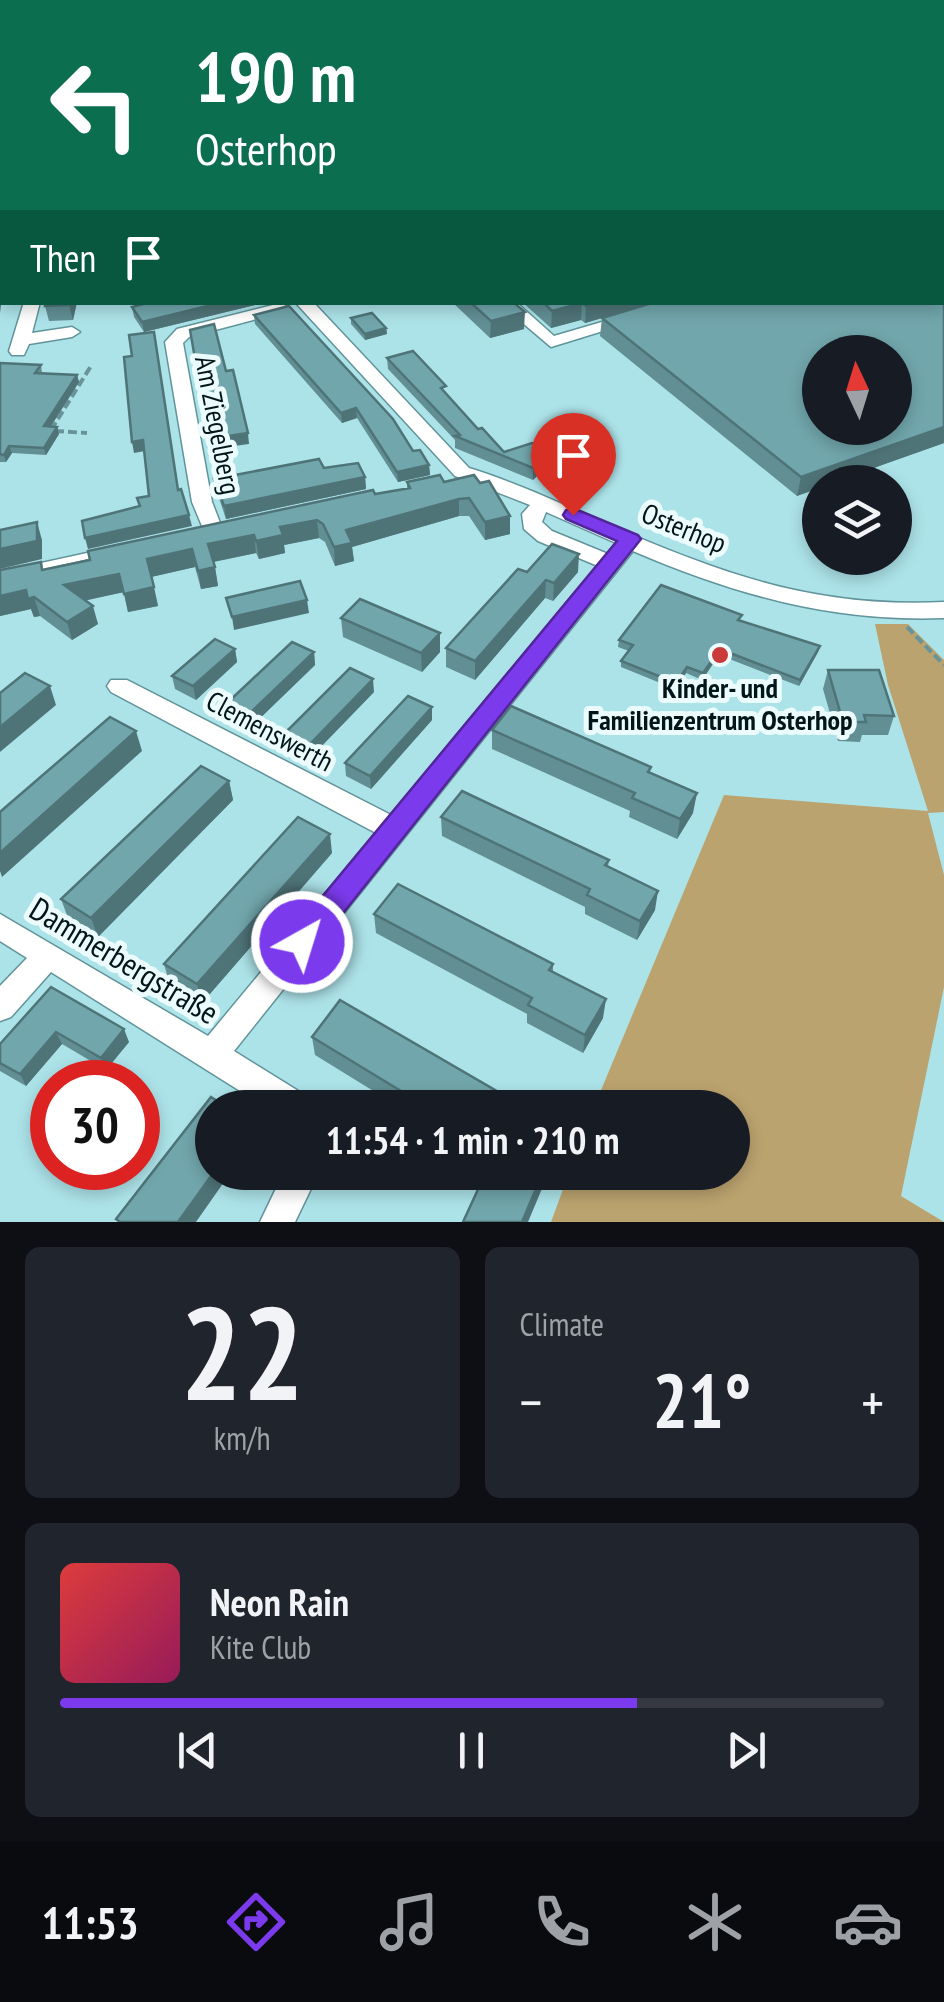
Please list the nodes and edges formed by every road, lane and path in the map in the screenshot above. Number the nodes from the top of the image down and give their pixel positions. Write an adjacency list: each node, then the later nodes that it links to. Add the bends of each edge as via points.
1 (31, 305): 6 (street, via 19,345)
2 (295, 305): 14 (street, Am Ziegelberg, via 183,334 174,342 202,502)
3 (305, 305): 11 (street, Osterhop, via 455,468)
4 (509, 305): 5 (street, via 551,342)
5 (679, 305)
6 (72, 332)
7 (91, 366): 8 (path)
8 (50, 430): 9 (path); 10 (path)
9 (87, 433)
10 (46, 438)
11 (472, 476): 12 (street); 13 (street, Osterhop)
12 (435, 484)
13 (544, 502): 15 (street, Osterhop); 17 (street, via 532,524)
14 (214, 533)
15 (631, 539): 17 (street); 20 (street, Osterhop, via 752,588 828,608)
16 (136, 550): 18 (street)
17 (611, 563): 23 (street)
18 (0, 579)
19 (944, 610): 20 (street, Osterhop)
20 (894, 612): 21 (path)
21 (944, 665)
22 (118, 686): 23 (street, Clemenswerth)
23 (393, 829): 27 (street)
24 (0, 926): 25 (street, Dammerbergstraße)
25 (48, 955): 26 (street); 27 (street, Dammerbergstraße)
26 (0, 1007)
27 (212, 1055): 28 (street, Dammerbergstraße)
28 (269, 1090)
29 (293, 1190): 30 (street)
30 (276, 1222)

